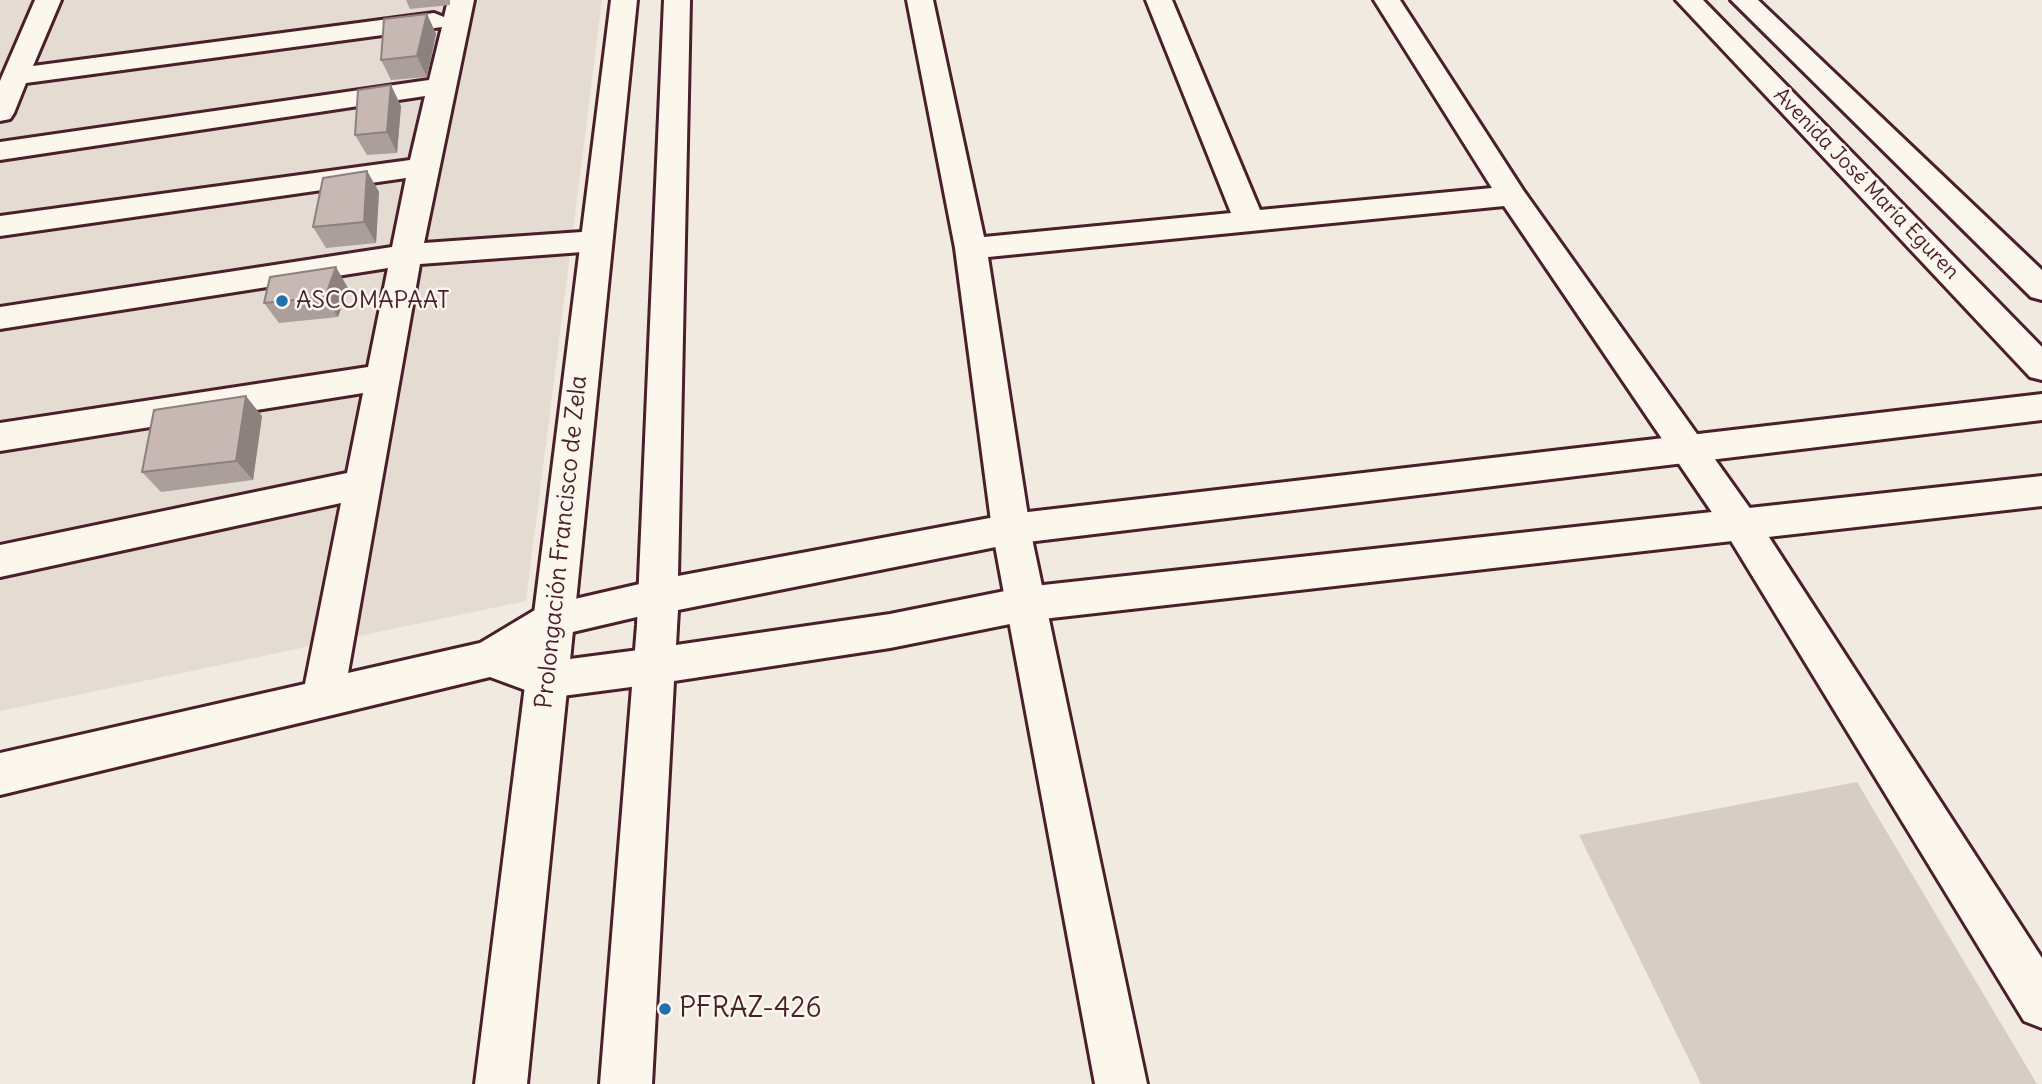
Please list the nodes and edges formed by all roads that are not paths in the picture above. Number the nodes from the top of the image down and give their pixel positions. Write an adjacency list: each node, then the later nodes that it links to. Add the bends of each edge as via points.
1 (624, 0): 10 (street, Prolongación Francisco de Zela)
2 (677, 0): 10 (street, Prolongación Francisco de Zela)
3 (919, 0): 20 (street)
4 (1159, 0): 17 (street)
5 (1387, 0): 16 (street)
6 (1689, 0): 24 (street, Avenida José María Eguren)
7 (1744, 0): 22 (street, Avenida José María Eguren)
8 (56, 1): 11 (street)
9 (459, 9): 11 (street); 12 (street)
10 (646, 67): 19 (street, Prolongación Francisco de Zela); 34 (street, Prolongación Francisco de Zela)
11 (16, 76): 13 (street)
12 (441, 86): 14 (street); 15 (street)
13 (0, 113)
14 (0, 151)
15 (423, 167): 18 (street); 21 (street)
16 (1512, 196): 17 (street); 28 (street)
17 (1249, 220): 20 (street)
18 (0, 226)
19 (596, 241): 21 (street); 36 (street, Prolongación Francisco de Zela)
20 (971, 248): 32 (street)
21 (407, 255): 23 (street); 25 (street)
22 (2042, 289)
23 (0, 318)
24 (2042, 369)
25 (383, 377): 27 (street); 29 (street)
26 (2042, 407): 28 (street)
27 (0, 438)
28 (1687, 447): 31 (street); 32 (street)
29 (363, 484): 33 (street); 40 (street)
30 (2042, 491): 31 (street)
31 (1741, 525): 35 (street); 42 (street)
32 (1012, 529): 34 (street); 35 (street)
33 (0, 561)
34 (657, 597): 36 (street); 38 (street, Prolongación Francisco de Zela)
35 (1025, 604): 38 (street, via 890,631); 45 (street)
36 (554, 618): 37 (street); 39 (street, Prolongación Francisco de Zela)
37 (490, 659): 39 (street); 40 (street)
38 (654, 666): 39 (street); 44 (street, Prolongación Francisco de Zela)
39 (547, 680): 43 (street, Prolongación Francisco de Zela)
40 (323, 697): 41 (street)
41 (0, 774)
42 (2042, 1003)
43 (501, 1084)
44 (626, 1084)
45 (1121, 1084)

